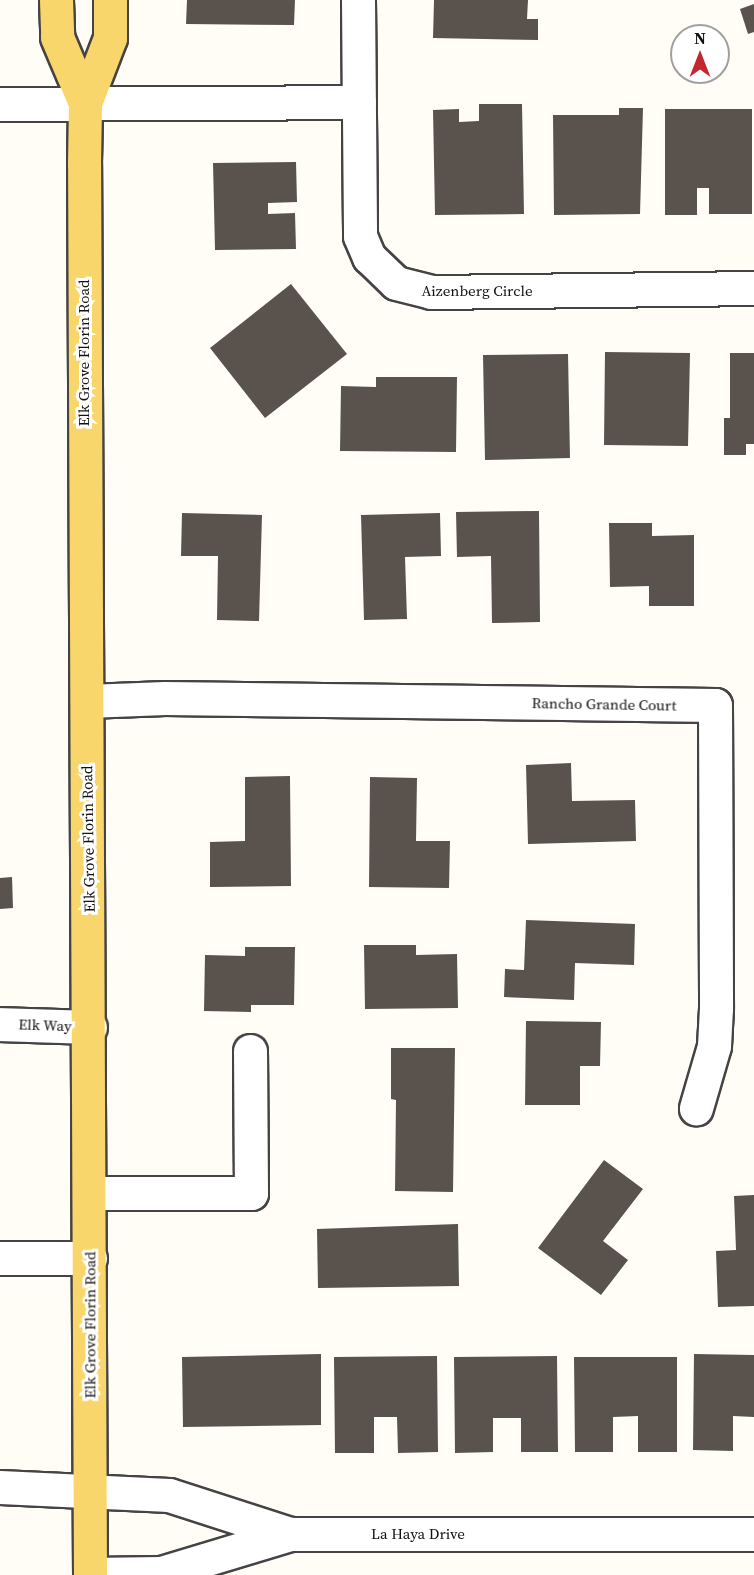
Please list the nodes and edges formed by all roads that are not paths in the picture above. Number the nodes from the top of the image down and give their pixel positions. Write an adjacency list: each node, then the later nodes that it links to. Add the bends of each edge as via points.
1 (56, 0): 5 (main road, Elk Grove Florin Road, via 57,37)
2 (110, 0): 5 (main road, Elk Grove Florin Road, via 110,38)
3 (358, 0): 4 (street, Aizenberg Circle)
4 (358, 102): 5 (street); 7 (street, Aizenberg Circle, via 360,236 369,257 396,283 431,292)
5 (85, 103): 6 (street); 8 (main road, Elk Grove Florin Road)
6 (0, 104)
7 (754, 288)
8 (87, 701): 10 (main road, Elk Grove Florin Road); 12 (street, Rancho Grande Court, via 165,698 715,705 716,1008 714,1046)
9 (0, 1024): 10 (street, Elk Way)
10 (90, 1027): 13 (main road, Elk Grove Florin Road)
11 (250, 1051): 13 (street, via 251,1193)
12 (696, 1108)
13 (90, 1193): 15 (main road, Elk Grove Florin Road)
14 (0, 1258): 15 (street)
15 (90, 1258): 17 (main road, Elk Grove Florin Road)
16 (0, 1487): 17 (street, La Haya Drive)
17 (88, 1492): 18 (street, La Haya Drive, via 169,1495); 20 (main road, Elk Grove Florin Road)
18 (290, 1534): 19 (street, La Haya Drive); 20 (street, via 161,1573)
19 (754, 1534)
20 (90, 1574)

